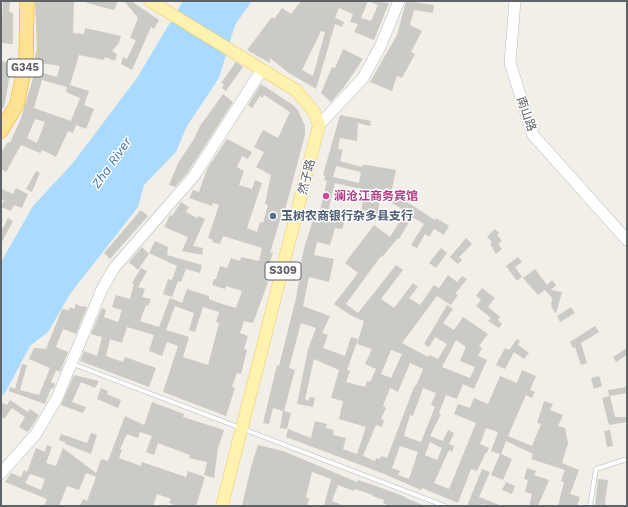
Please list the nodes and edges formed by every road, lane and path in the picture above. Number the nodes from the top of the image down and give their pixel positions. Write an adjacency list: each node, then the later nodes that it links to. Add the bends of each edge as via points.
1 (20, 1): 7 (highway, G345, via 20,59 13,102)
2 (27, 1): 9 (highway, G345, via 26,60 18,104)
3 (150, 1): 6 (main road)
4 (399, 1): 8 (street, via 380,47 363,78)
5 (515, 1): 10 (street, 南山路, via 510,63 533,135)
6 (257, 67): 8 (main road, via 297,91 314,112); 11 (street, via 194,176 114,268 102,289)
7 (1, 120)
8 (319, 125): 12 (main road, 然子路 / S309)
9 (1, 131)
10 (627, 240)
11 (72, 364): 12 (lane); 14 (street, via 57,398 36,434)
12 (242, 430): 15 (main road, 然子路 / S309); 16 (lane)
13 (627, 459): 17 (lane, via 596,469)
14 (1, 473)
15 (222, 506)
16 (446, 506)
17 (590, 506)

